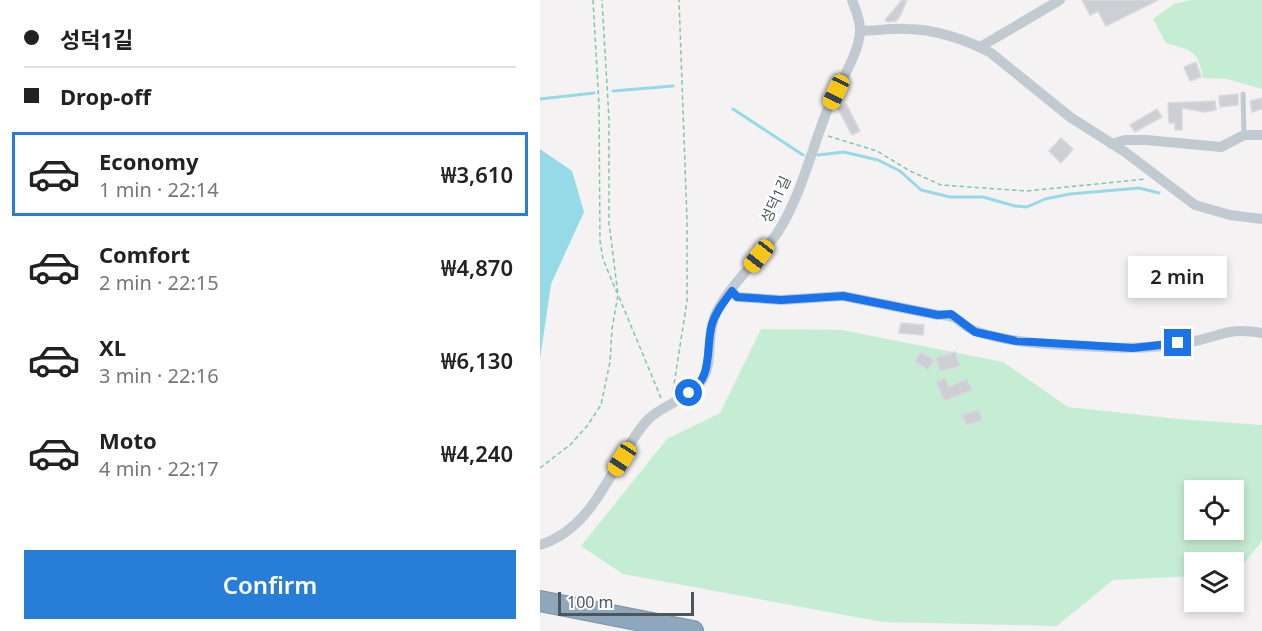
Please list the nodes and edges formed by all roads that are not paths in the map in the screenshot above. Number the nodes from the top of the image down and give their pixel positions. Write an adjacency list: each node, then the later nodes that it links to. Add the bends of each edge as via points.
1 (852, 0): 3 (street)
2 (1060, 0): 4 (street)
3 (860, 31): 4 (street, via 908,28); 10 (street, 성덕1길, via 778,232)
4 (980, 47): 8 (street, via 1070,117)
5 (1243, 94): 6 (lane)
6 (1244, 135): 7 (street); 8 (street, via 1221,147 1146,140)
7 (1262, 135)
8 (1112, 144): 9 (street, via 1195,205)
9 (1262, 219)
10 (732, 291): 11 (street, via 737,297 757,300 843,296 938,315 951,314 975,332 1016,341 1133,348 1178,343 1238,329); 12 (street, 성덕1길, via 712,324 704,377 698,387 645,424 590,508 563,535)
11 (1262, 333)
12 (540, 546)
13 (540, 602): 16 (highway)
14 (540, 615): 15 (highway)
15 (626, 631)
16 (693, 631)

